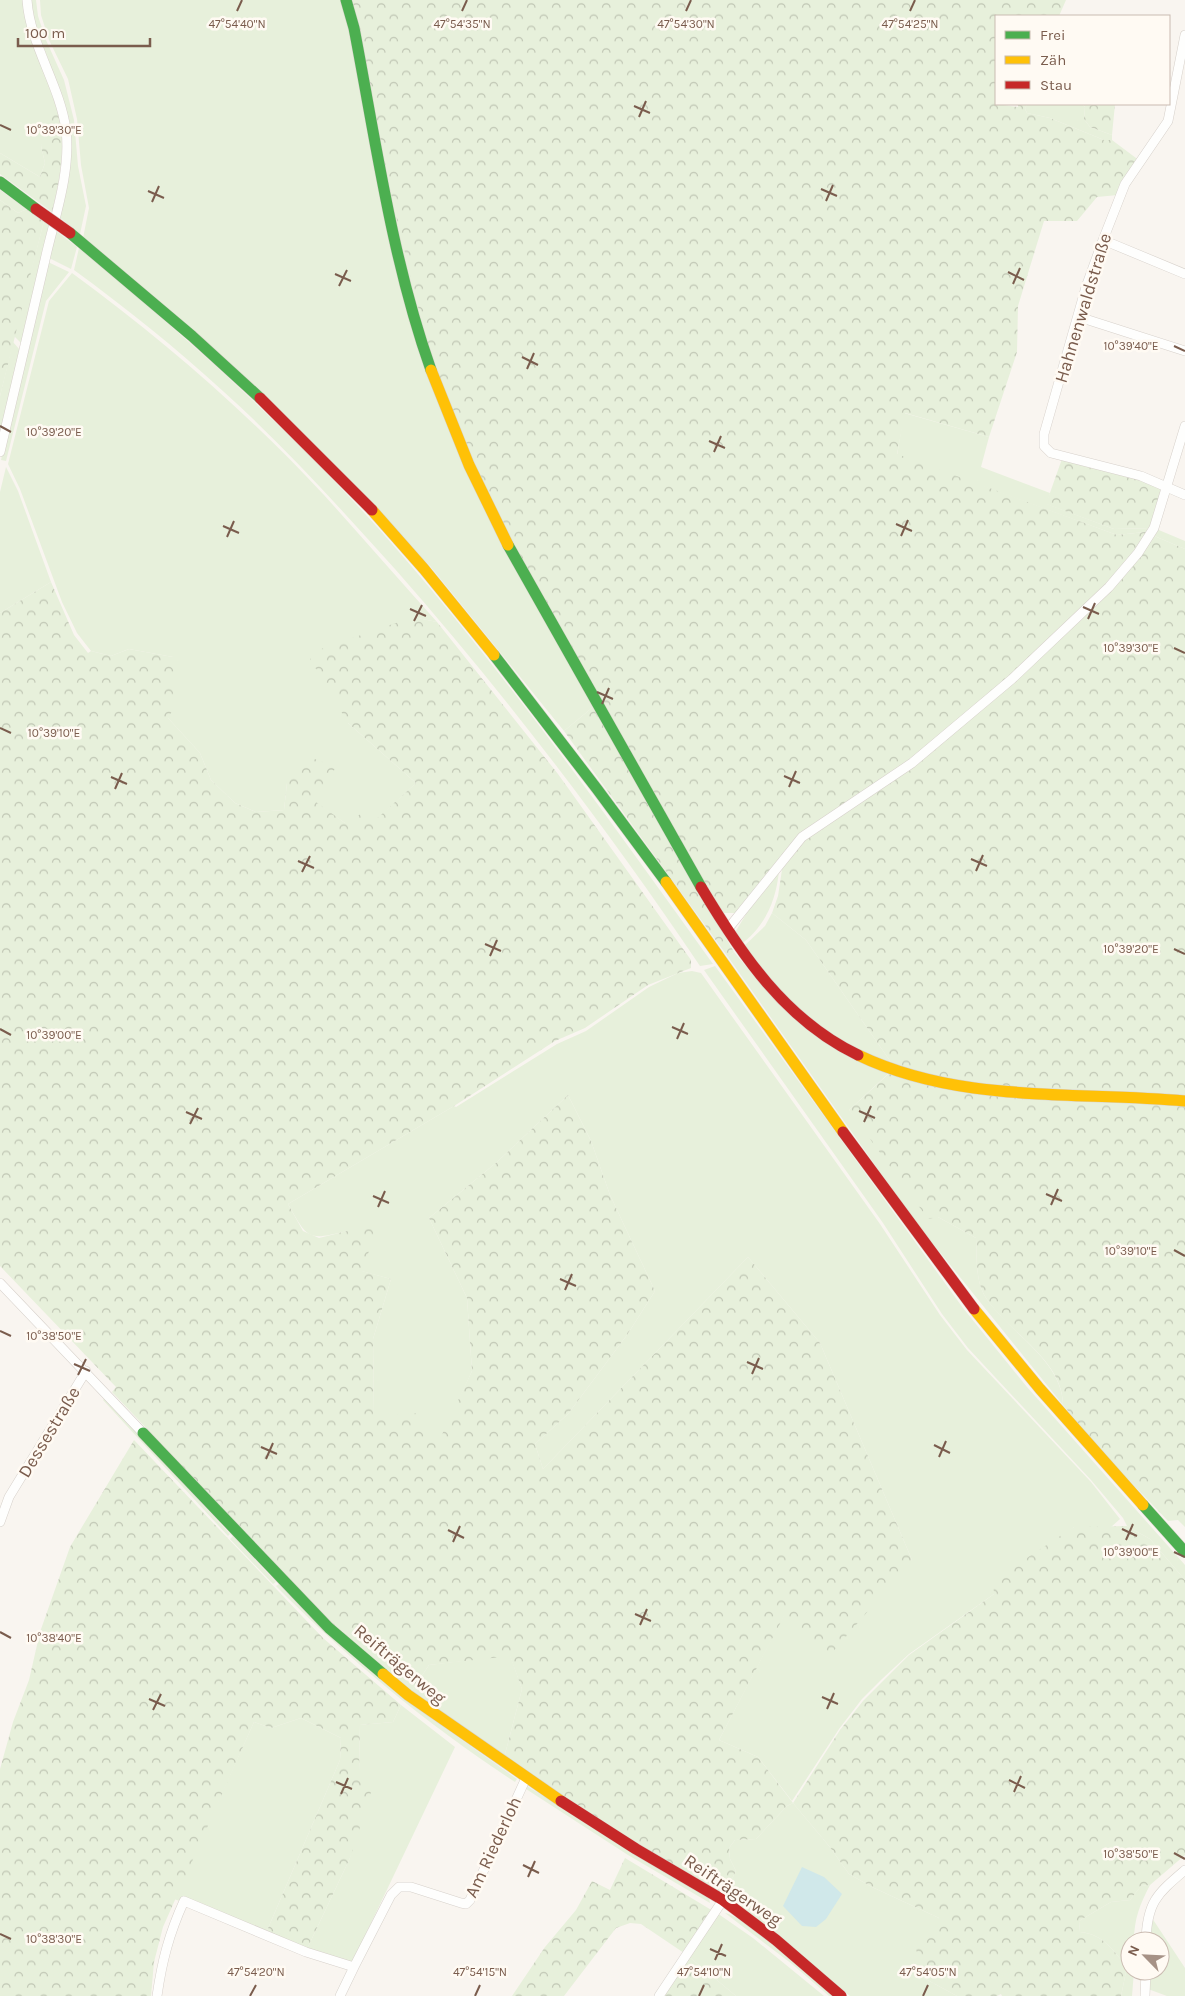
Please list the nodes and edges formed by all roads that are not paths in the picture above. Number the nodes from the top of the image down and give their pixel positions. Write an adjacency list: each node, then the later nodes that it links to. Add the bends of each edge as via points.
1 (27, 0): 10 (street, via 30,21 56,89 66,131 62,182)
2 (346, 0): 13 (main road, via 416,318 452,430 505,541)
3 (1185, 35): 5 (street, Hahnenwaldstraße, via 1168,121 1125,184)
4 (0, 182): 21 (main road, bridge, via 70,233 158,305 268,406 384,523 596,784 925,1245 1032,1381)
5 (1102, 240): 6 (street); 7 (street, Hahnenwaldstraße)
6 (1185, 274)
7 (1079, 317): 8 (street); 11 (street, Hahnenwaldstraße, via 1044,434 1044,446 1051,452 1141,476)
8 (1185, 351)
9 (1185, 426): 11 (street)
10 (0, 452)
11 (1168, 487): 12 (street); 13 (street, via 1154,528 1109,587 1012,679 912,763 802,837)
12 (1185, 495)
13 (727, 930): 14 (main road, via 757,973 790,1008 819,1032 892,1071 945,1086 989,1092)
14 (1185, 1101)
15 (0, 1283): 16 (street, Reifträgerweg)
16 (86, 1371): 17 (street, Reifträgerweg); 19 (street, Dessestraße)
17 (143, 1433): 22 (main road, Reifträgerweg, via 329,1628 435,1717)
18 (0, 1493): 19 (street)
19 (9, 1497): 20 (street, Dessestraße)
20 (0, 1522)
21 (1185, 1552)
22 (526, 1778): 24 (main road, Reifträgerweg); 26 (street, Am Riederloh, via 470,1900 466,1904 460,1903 399,1886 391,1895)
23 (1185, 1870): 25 (street, via 1158,1893)
24 (722, 1900): 30 (street); 31 (main road, Reifträgerweg, via 776,1940)
25 (1146, 1931)
26 (354, 1967): 28 (street, via 306,1952 184,1901 170,1934); 29 (street, Am Riederloh)
27 (1146, 1981): 32 (street)
28 (157, 1996)
29 (340, 1996)
30 (659, 1996)
31 (841, 1996)
32 (1145, 1996)

